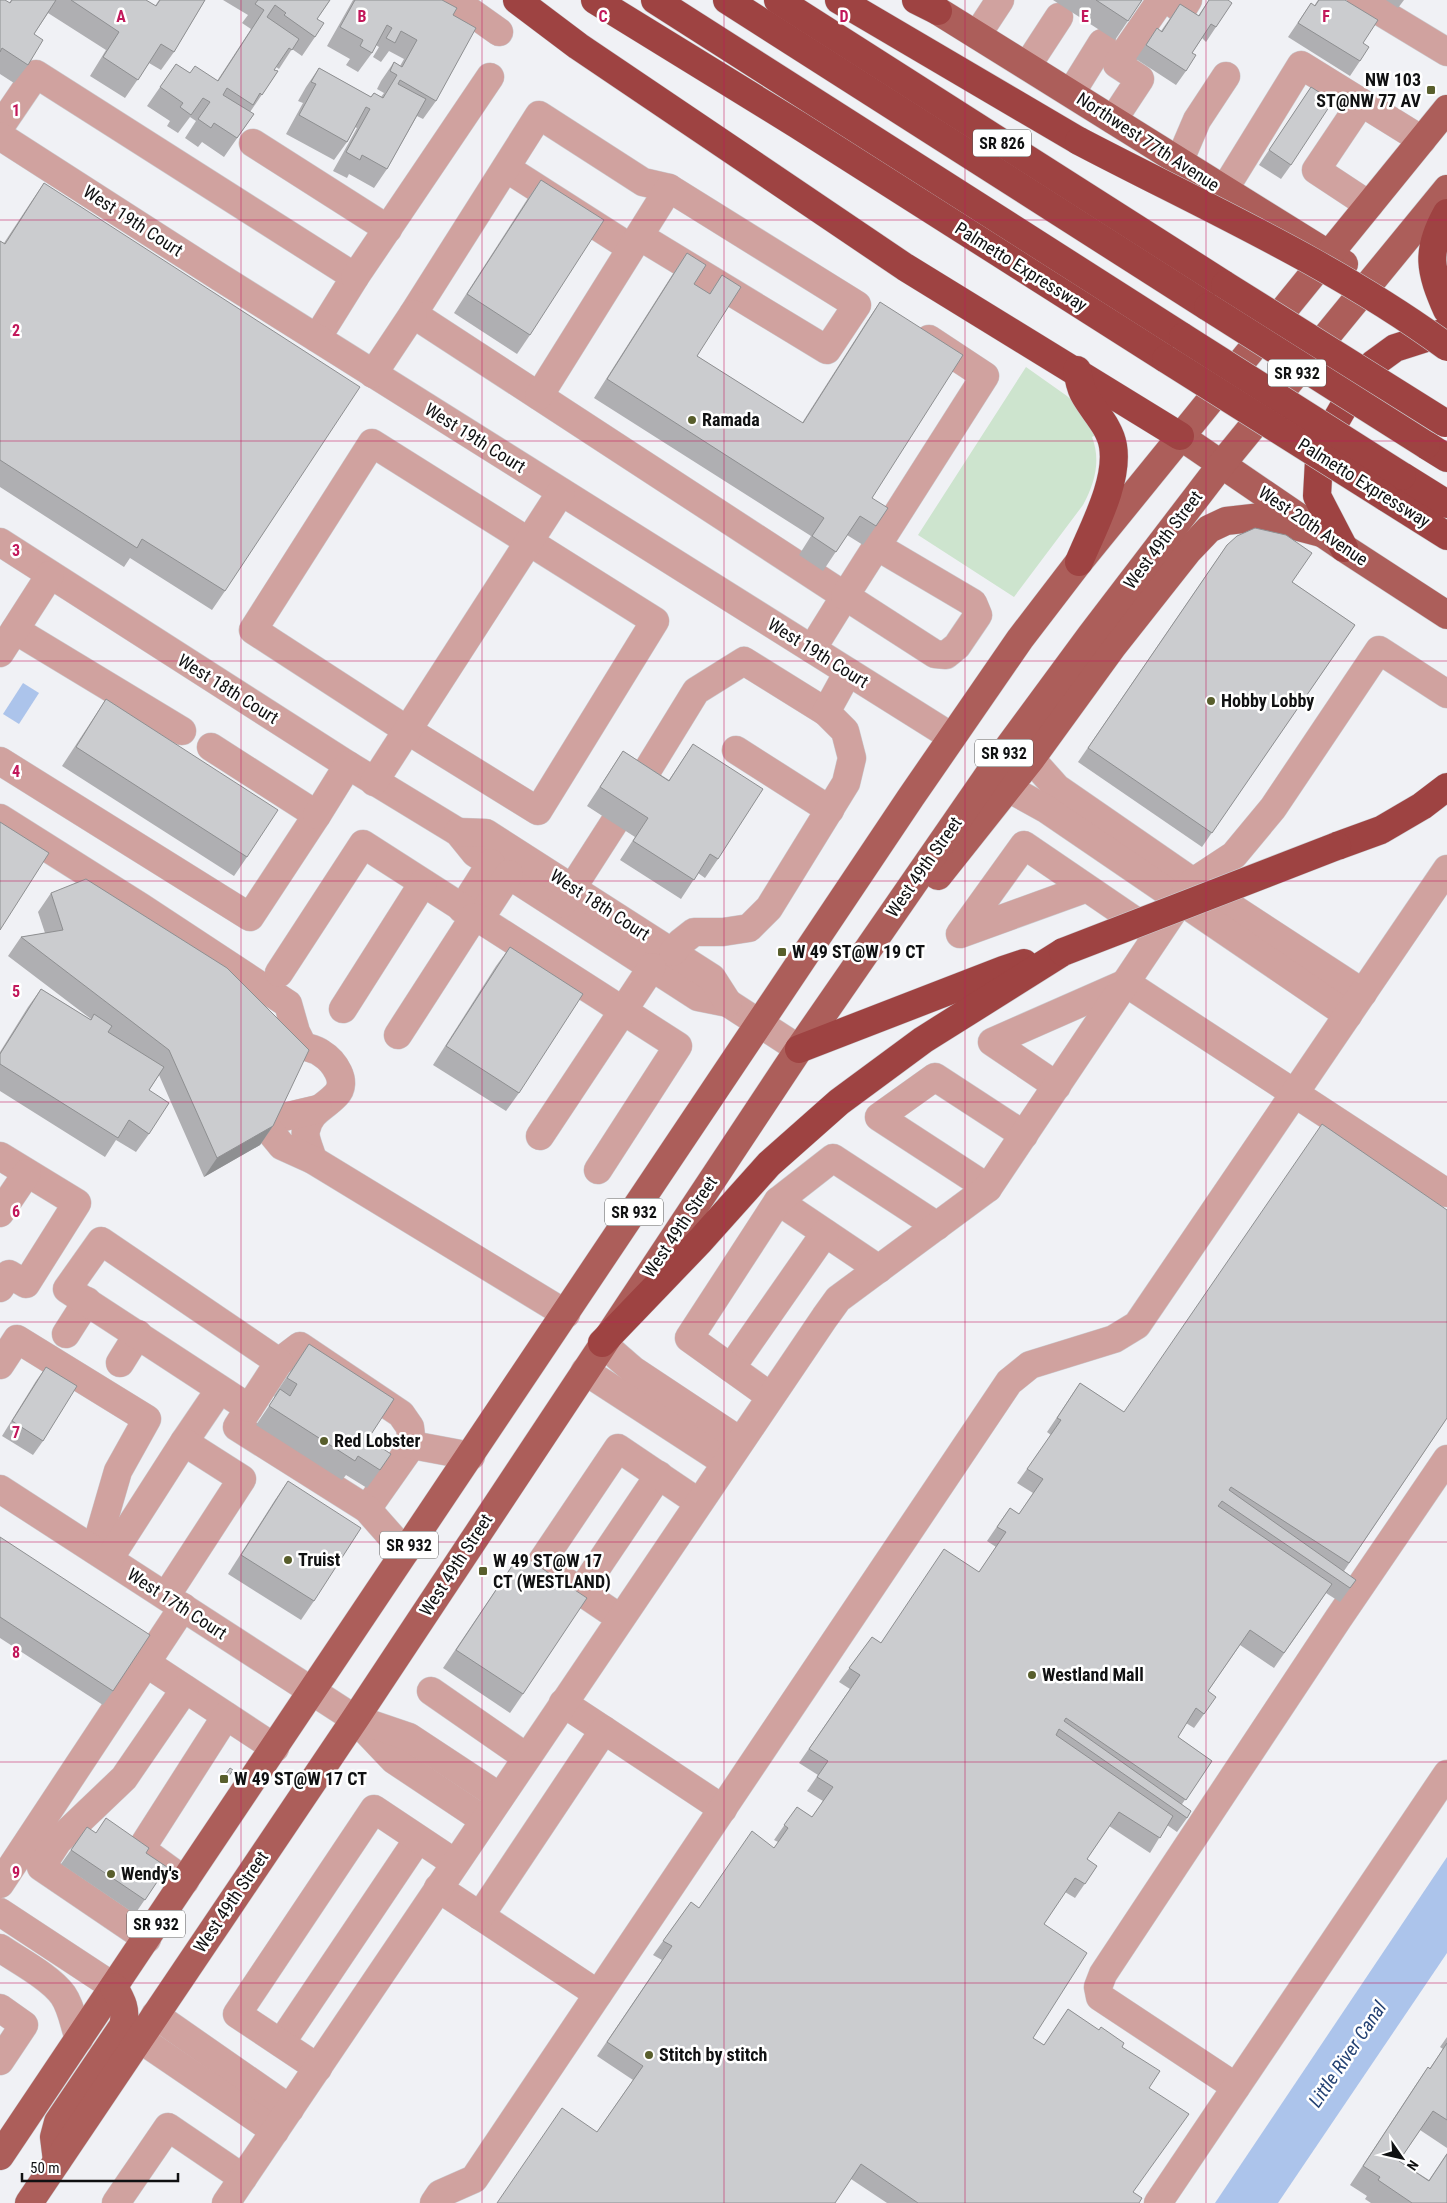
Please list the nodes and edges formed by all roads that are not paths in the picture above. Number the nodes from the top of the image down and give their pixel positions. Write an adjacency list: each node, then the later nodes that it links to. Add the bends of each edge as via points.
1 (454, 0): 15 (street)
2 (517, 0): 45 (highway, via 578,46 905,267)
3 (594, 0): 54 (highway, Palmetto Expressway, bridge)
4 (656, 0): 53 (highway, bridge)
5 (727, 0): 50 (highway, bridge)
6 (778, 0): 48 (highway, SR 826, bridge)
7 (839, 0): 43 (highway, bridge, via 1079,141 1306,259 1401,313)
8 (1000, 0): 16 (street)
9 (1161, 0): 25 (street, via 1117,64 1140,79)
10 (1169, 0): 11 (street, via 1182,10)
11 (1188, 0)
12 (1361, 0): 18 (street)
13 (931, 3): 16 (main road, Northwest 77th Avenue)
14 (1059, 16): 19 (street)
15 (499, 32)
16 (978, 35): 19 (main road, Northwest 77th Avenue)
17 (1102, 43): 22 (street)
18 (1445, 47)
19 (1027, 66): 22 (main road, Northwest 77th Avenue)
20 (1226, 76): 29 (street, via 1197,120)
21 (490, 77): 36 (street)
22 (1071, 92): 25 (main road, Northwest 77th Avenue)
23 (1361, 103): 27 (street); 33 (street, via 1301,66); 34 (street, via 1316,170)
24 (1447, 109): 27 (main road, SR 932)
25 (1113, 120): 29 (main road, Northwest 77th Avenue)
26 (1, 137): 39 (street, via 16,104 36,74); 44 (street, West 19th Court)
27 (1422, 140): 34 (main road, SR 932)
28 (252, 143): 36 (street)
29 (1179, 162): 33 (main road, Northwest 77th Avenue)
30 (506, 168): 31 (street, via 539,115 643,182); 37 (street); 41 (street)
31 (669, 188): 37 (street); 37 (street, via 870,307 827,350)
32 (1447, 189): 40 (main road, SR 932)
33 (1224, 190): 38 (main road, Northwest 77th Avenue)
34 (1369, 205): 38 (main road, SR 932)
35 (1447, 213): 43 (highway, via 1436,233 1432,263)
36 (388, 229): 39 (street)
37 (635, 242): 47 (street)
38 (1328, 254): 40 (main road, Northwest 77th Avenue); 49 (main road, SR 932)
39 (355, 277): 44 (street)
40 (1373, 282): 43 (highway); 51 (main road, West 49th Street / SR 932)
41 (413, 314): 46 (street); 47 (street)
42 (907, 324): 58 (street, via 984,376)
43 (1446, 330): 55 (highway, via 1395,348 1373,364 1335,422 1319,460 1317,496)
44 (317, 338): 46 (street, West 19th Court)
45 (1076, 370): 49 (highway); 59 (highway, via 1084,394 1100,416 1113,445 1112,471 1105,498)
46 (373, 374): 52 (street, West 19th Court)
47 (539, 396): 61 (street)
48 (1446, 423)
49 (1180, 436): 51 (main road, West 20th Avenue); 59 (main road, SR 932)
50 (1437, 452)
51 (1220, 465): 55 (main road, West 20th Avenue); 96 (main road, West 49th Street / SR 932, via 996,764)
52 (561, 492): 57 (street); 64 (street, West 19th Court)
53 (1447, 504)
54 (1447, 536)
55 (1334, 541): 62 (main road, West 20th Avenue); 74 (main road, via 1261,517 1226,521 1209,529 1113,646)
56 (0, 542): 60 (street, West 18th Court)
57 (528, 543): 70 (street); 70 (street, via 655,621 538,811); 70 (street, via 372,443 253,630)
58 (878, 547): 61 (street); 61 (street, via 973,603 978,615 957,646 946,655 935,654)
59 (1079, 562): 71 (main road, SR 932, via 1020,639)
60 (50, 575): 63 (street); 76 (street, West 18th Court)
61 (845, 596): 64 (street)
62 (1447, 614)
63 (15, 630): 65 (street); 69 (street)
64 (812, 649): 66 (street, West 19th Court)
65 (0, 653)
66 (848, 672): 68 (street); 71 (street, West 19th Court)
67 (1447, 694): 90 (street, via 1379,650 1273,808 1234,856)
68 (826, 712): 78 (street, via 744,661 696,691); 81 (street, via 845,731 852,758 846,783)
69 (182, 730)
70 (407, 730): 77 (street)
71 (952, 737): 102 (main road, SR 932)
72 (211, 747): 82 (street)
73 (736, 750): 81 (street)
74 (1030, 759): 80 (main road); 90 (street, via 1057,788)
75 (0, 761): 82 (street, via 250,917)
76 (348, 765): 77 (street, West 18th Court); 82 (street)
77 (374, 782): 85 (street, West 18th Court)
78 (637, 787)
79 (1447, 787): 94 (highway, bridge, via 1380,830)
80 (1008, 788): 90 (street); 96 (main road, via 899,925)
81 (830, 810): 95 (street, via 769,908 749,928 694,932)
82 (317, 814)
83 (0, 818): 107 (street, via 288,1004 296,1032 294,1052 321,1052 333,1063 340,1076 337,1094)
84 (614, 823): 91 (street)
85 (458, 832): 86 (street, West 18th Court, via 475,853); 91 (street, West 18th Court, via 486,833)
86 (500, 868): 91 (street, West 18th Court); 92 (street)
87 (1447, 869): 99 (street)
88 (423, 883): 92 (street); 97 (street, via 363,844); 100 (street)
89 (1087, 888): 93 (street)
90 (1187, 891): 93 (street); 99 (street)
91 (566, 898): 95 (street, West 18th Court)
92 (471, 915): 101 (street); 103 (street)
93 (1158, 936): 98 (street)
94 (1063, 952): 104 (highway, via 1003,970); 126 (highway, via 923,1040 839,1102 769,1164)
95 (662, 959): 101 (street); 102 (street, West 18th Court, via 712,978 728,1003)
96 (861, 959): 104 (main road, West 49th Street / SR 932)
97 (279, 972)
98 (1126, 983): 105 (street); 105 (street, via 992,1042); 106 (street)
99 (1356, 1004): 106 (street)
100 (343, 1009)
101 (623, 1011): 109 (street); 112 (street, via 678,1046)
102 (759, 1024): 104 (street, West 18th Court); 123 (main road, SR 932)
103 (398, 1035)
104 (799, 1049): 126 (main road, West 49th Street / SR 932)
105 (1057, 1086): 108 (street)
106 (1296, 1092): 115 (street); 161 (street, via 1137,1325 1114,1339 1030,1365 1009,1382)
107 (318, 1109): 111 (street, via 311,1116 305,1132); 111 (street, via 271,1122 282,1146)
108 (1024, 1135): 114 (street); 114 (street, via 935,1077 879,1117)
109 (540, 1136)
110 (0, 1156): 113 (street)
111 (313, 1160): 123 (street)
112 (598, 1170)
113 (27, 1173): 117 (street); 121 (street, via 77,1203 26,1284)
114 (988, 1188): 118 (street)
115 (1447, 1193)
116 (778, 1201): 118 (street, via 833,1158); 119 (street); 130 (street, via 688,1338)
117 (0, 1213)
118 (938, 1226): 120 (street)
119 (825, 1232): 120 (street); 130 (street)
120 (879, 1269): 133 (street, via 838,1300)
121 (3, 1277)
122 (87, 1301): 124 (street); 125 (street); 128 (street, via 67,1289 102,1241)
123 (566, 1314): 138 (main road, SR 932)
124 (66, 1334)
125 (138, 1334): 127 (street); 132 (street)
126 (602, 1343): 131 (main road, West 49th Street / SR 932); 137 (street)
127 (120, 1362)
128 (279, 1362): 134 (street); 136 (street, via 300,1346 402,1414 410,1427)
129 (0, 1364): 145 (street, via 17,1340 147,1419 118,1471)
130 (731, 1368): 133 (street)
131 (585, 1371): 137 (street); 155 (main road, West 49th Street / SR 932)
132 (220, 1389): 134 (street); 135 (street)
133 (770, 1396): 137 (street)
134 (249, 1408): 143 (street, via 237,1427)
135 (184, 1442): 145 (street); 147 (street, via 242,1479)
136 (412, 1445): 138 (street); 143 (street)
137 (732, 1452): 142 (street)
138 (471, 1456): 144 (main road, SR 932)
139 (1447, 1459): 181 (street, via 1156,1893 1103,1974 1098,1987 1100,1997)
140 (659, 1475): 142 (street); 146 (street); 146 (street, via 618,1448 590,1489 540,1564)
141 (0, 1489): 145 (street, West 17th Court)
142 (698, 1502): 148 (street)
143 (367, 1509): 144 (street)
144 (404, 1552): 152 (main road, SR 932)
145 (102, 1555): 147 (street, West 17th Court)
146 (581, 1591): 148 (street)
147 (174, 1602): 149 (street); 152 (street, West 17th Court)
148 (620, 1618): 153 (street)
149 (146, 1663): 150 (street); 166 (street)
150 (185, 1689): 154 (street); 170 (street, via 124,1778 58,1841 41,1867)
151 (431, 1691): 158 (street)
152 (313, 1692): 155 (street, West 17th Court); 157 (main road, SR 932)
153 (563, 1703): 156 (street); 158 (street)
154 (226, 1716): 157 (street); 165 (street, via 140,1849)
155 (355, 1719): 160 (street, via 409,1737); 162 (street, via 394,1760); 175 (main road, West 49th Street / SR 932)
156 (604, 1730): 161 (street); 169 (street)
157 (275, 1748): 165 (main road, SR 932)
158 (526, 1758): 160 (street)
159 (1447, 1774): 181 (street)
160 (500, 1797): 162 (street)
161 (723, 1809): 173 (street)
162 (484, 1820): 164 (street)
163 (418, 1839): 164 (street); 178 (street); 178 (street, via 374,1809 237,2014)
164 (455, 1863): 167 (street)
165 (185, 1881): 170 (main road, SR 932)
166 (0, 1884)
167 (438, 1888): 169 (street); 180 (street)
168 (0, 1912): 172 (street)
169 (480, 1916): 173 (street)
170 (146, 1939): 172 (main road, SR 932)
171 (0, 1948): 176 (street, via 62,1994)
172 (114, 1987): 176 (main road, SR 932); 184 (main road, via 125,2007 124,2026 58,2122 54,2136)
173 (598, 1994): 189 (street, via 474,2179 440,2194)
174 (0, 2008): 179 (street, via 24,2025)
175 (155, 2015): 177 (main road, West 49th Street / SR 932); 182 (street)
176 (79, 2039): 183 (main road, SR 932)
177 (140, 2039): 182 (street); 184 (main road, West 49th Street / SR 932)
178 (281, 2043): 180 (street)
179 (0, 2061)
180 (318, 2068): 182 (street)
181 (1236, 2087): 190 (street)
182 (282, 2120): 185 (street)
183 (0, 2156)
184 (57, 2161): 186 (main road, West 49th Street / SR 932)
185 (243, 2178): 187 (street, via 168,2127); 188 (street)
186 (29, 2203)
187 (116, 2203)
188 (226, 2203)
189 (434, 2203)
190 (1158, 2203)

